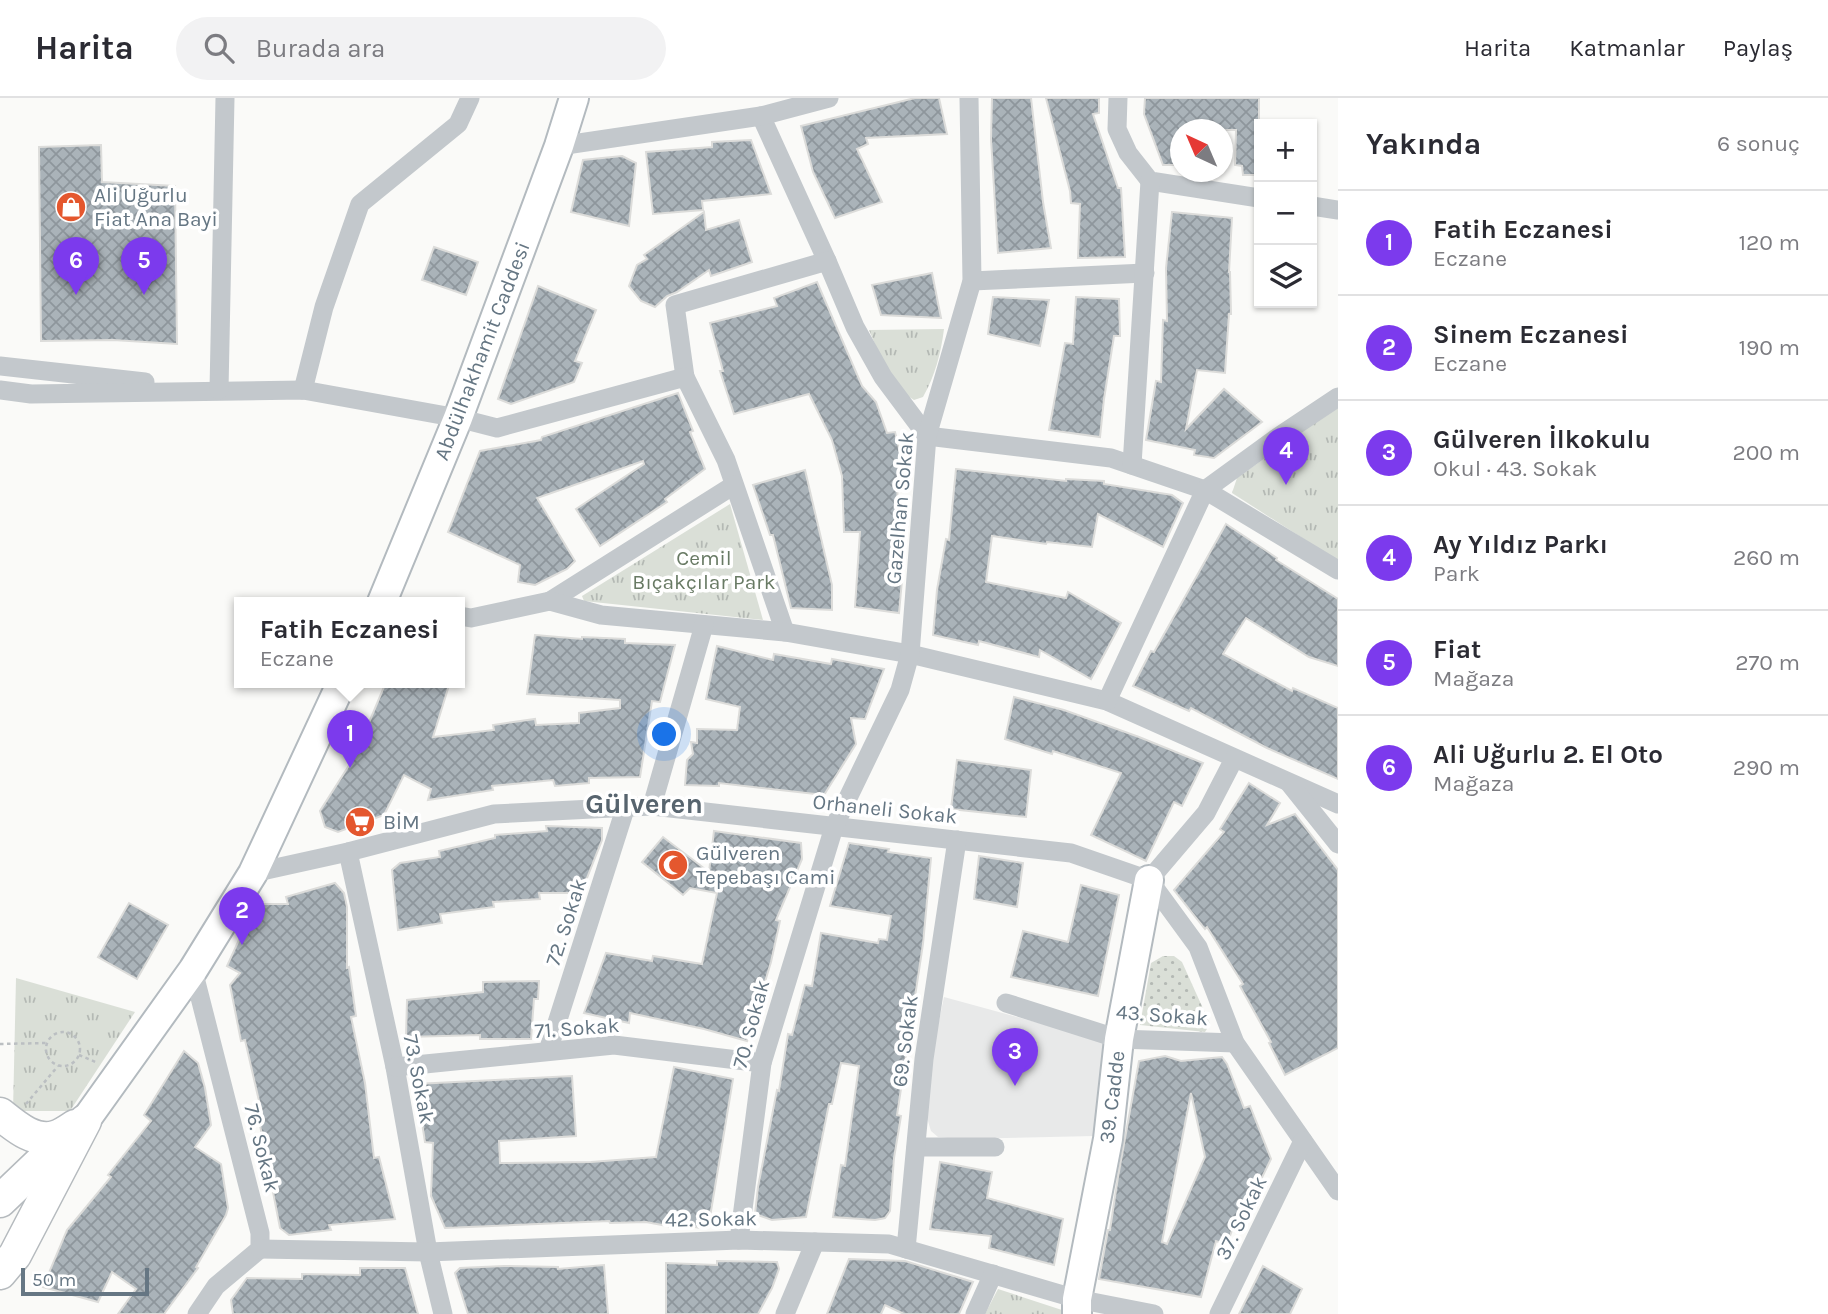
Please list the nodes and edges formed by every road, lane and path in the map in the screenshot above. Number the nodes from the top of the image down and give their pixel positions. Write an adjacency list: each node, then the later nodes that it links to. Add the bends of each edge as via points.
1 (225, 98): 19 (street)
2 (470, 98): 20 (street, via 458,124 360,204 324,307)
3 (574, 98): 8 (main road, Abdülhakhamit Caddesi)
4 (969, 98): 15 (street, Gazelhan Sokak)
5 (1118, 98): 9 (street, via 1117,129 1128,153)
6 (823, 99): 7 (street)
7 (761, 116): 8 (street); 13 (street)
8 (559, 146): 22 (main road, Abdülhakhamit Caddesi)
9 (1150, 181): 10 (street); 14 (street)
10 (1254, 197)
11 (1317, 207): 12 (street)
12 (1338, 210)
13 (827, 261): 17 (street, via 675,305); 23 (street, via 883,377)
14 (1145, 273): 15 (street); 24 (street)
15 (972, 281): 23 (street, Gazelhan Sokak)
16 (0, 366): 19 (street)
17 (685, 377): 22 (street, via 497,428); 25 (street)
18 (0, 390): 19 (street, via 38,394)
19 (219, 390): 20 (street)
20 (303, 390): 22 (street)
21 (1338, 397): 26 (street)
22 (458, 418): 28 (main road, Abdülhakhamit Caddesi)
23 (927, 436): 24 (street, via 1111,458); 33 (street, Gazelhan Sokak)
24 (1132, 465): 26 (street)
25 (734, 485): 29 (street); 32 (street)
26 (1205, 490): 27 (street); 35 (street)
27 (1338, 570)
28 (386, 597)
29 (550, 601): 30 (street); 31 (street, via 601,615)
30 (465, 617)
31 (705, 625): 32 (street); 40 (street)
32 (785, 632): 33 (street)
33 (910, 654): 35 (street); 41 (street, Gazelhan Sokak, via 901,690)
34 (339, 688): 45 (main road)
35 (1107, 701): 36 (street)
36 (1234, 759): 37 (street); 46 (street, via 1206,813)
37 (1287, 780): 38 (street); 43 (street)
38 (1338, 804)
39 (626, 806): 40 (street, Orhaneli Sokak); 44 (street, Orhaneli Sokak, via 494,814); 53 (street, 72. Sokak)
40 (652, 806): 41 (street, Orhaneli Sokak)
41 (834, 827): 42 (street, Orhaneli Sokak); 54 (street, 70. Sokak)
42 (957, 840): 46 (street, Orhaneli Sokak, via 1070,853); 60 (street, 69. Sokak, via 924,1059)
43 (1338, 844)
44 (348, 852): 45 (street, Orhaneli Sokak); 56 (street, 73. Sokak)
45 (253, 873): 47 (main road)
46 (1149, 880): 49 (main road, 39. Cadde); 51 (street, via 1198,947)
47 (193, 970): 58 (main road); 66 (street, 76. Sokak, via 260,1233)
48 (1006, 1003): 49 (street, 43. Sokak)
49 (1119, 1039): 51 (street, 43. Sokak); 71 (main road, 39. Cadde, via 1108,1139)
50 (46, 1043): 52 (path); 55 (path, via 47,1055); 55 (path, via 64,1031 78,1038 77,1060)
51 (1235, 1043): 59 (street)
52 (0, 1044)
53 (548, 1051): 54 (street, 71. Sokak, via 614,1045); 56 (street, 71. Sokak)
54 (762, 1062): 64 (street, 70. Sokak)
55 (58, 1066): 57 (path)
56 (395, 1068): 68 (street, 73. Sokak)
57 (5, 1118): 58 (main road, via 40,1137 54,1137)
58 (85, 1121): 63 (main road); 69 (main road, via 15,1255)
59 (1303, 1142): 62 (street); 77 (street, 37. Sokak)
60 (916, 1147): 61 (street); 67 (street, 69. Sokak)
61 (995, 1147)
62 (1335, 1180)
63 (0, 1201)
64 (739, 1240): 65 (street, 42. Sokak); 68 (street, 42. Sokak)
65 (815, 1242): 67 (street, 42. Sokak, via 889,1244); 74 (street)
66 (260, 1249): 68 (street, 42. Sokak); 72 (street, via 216,1286)
67 (906, 1249): 70 (street, 42. Sokak)
68 (428, 1251): 73 (street, 73. Sokak)
69 (0, 1273)
70 (993, 1274): 71 (street, 42. Sokak); 75 (street)
71 (1077, 1306): 76 (street, 42. Sokak)
72 (197, 1314)
73 (443, 1314)
74 (785, 1314)
75 (975, 1314)
76 (1154, 1314)
77 (1219, 1314)

